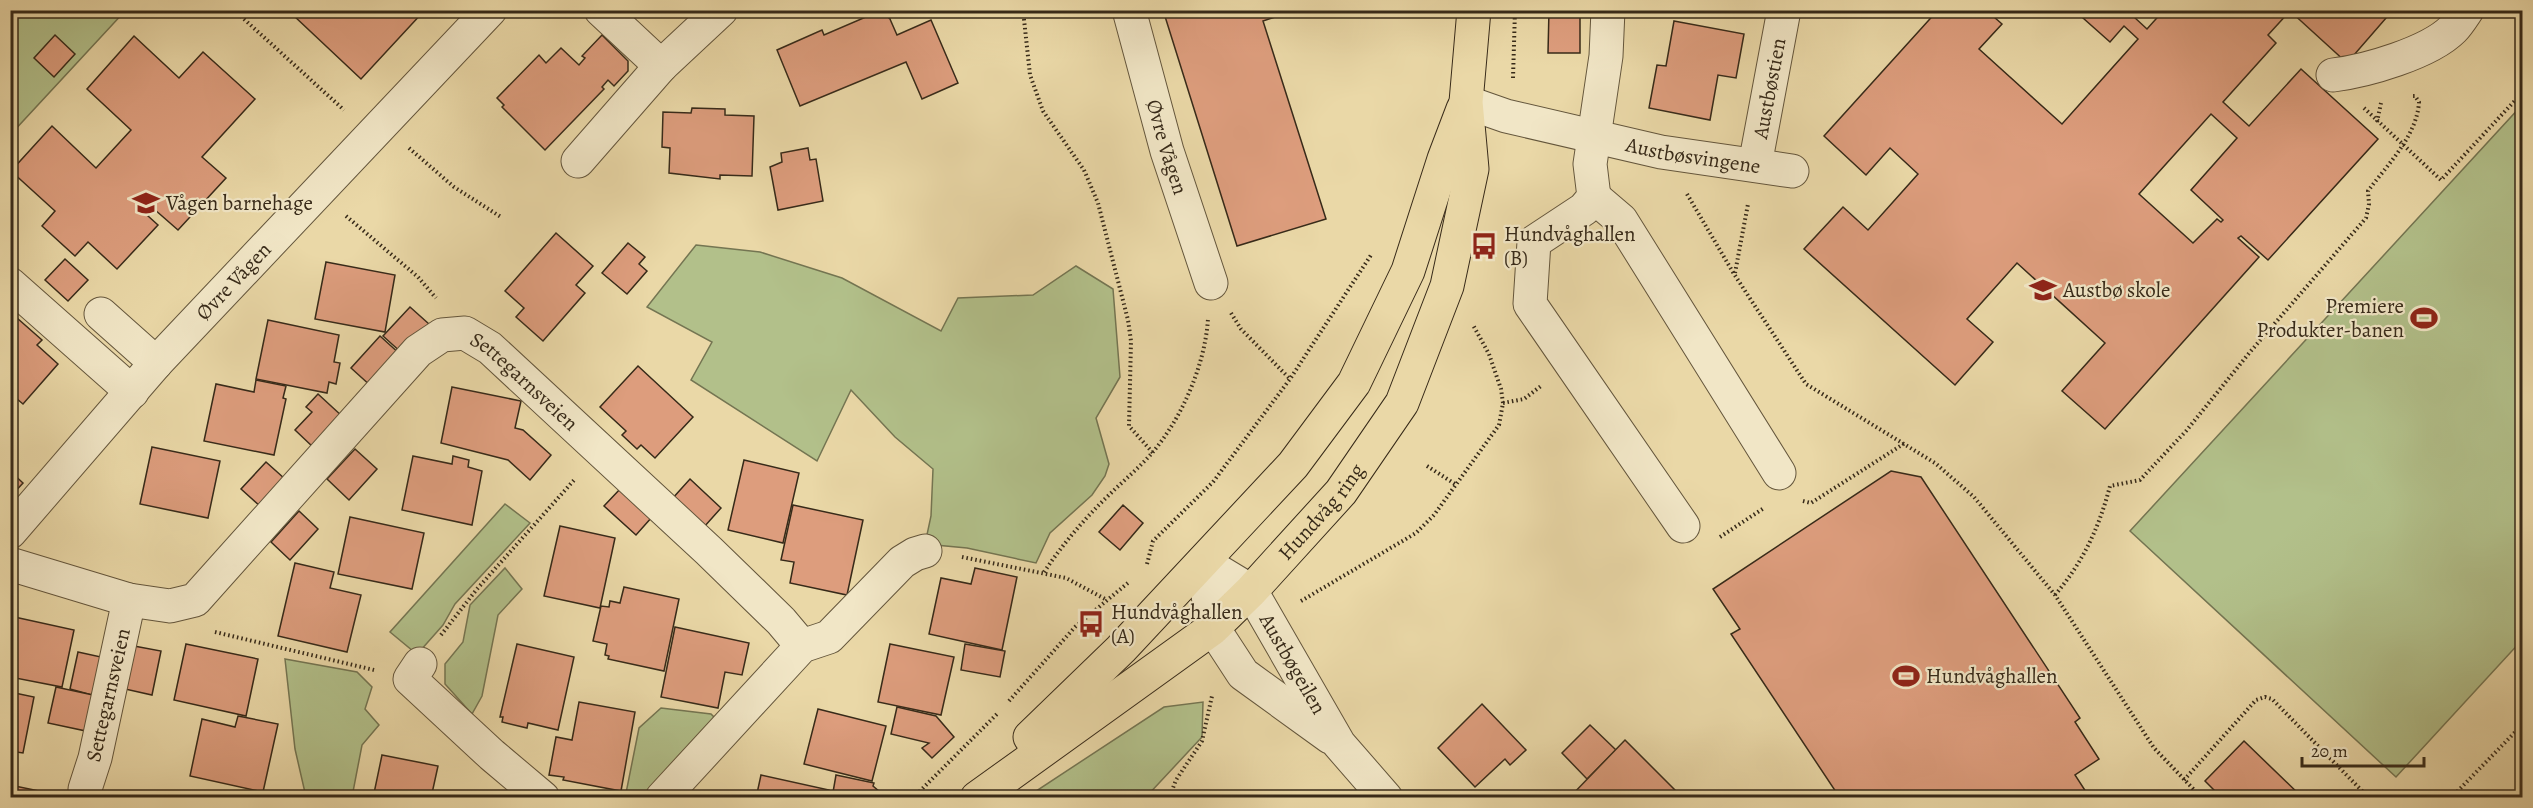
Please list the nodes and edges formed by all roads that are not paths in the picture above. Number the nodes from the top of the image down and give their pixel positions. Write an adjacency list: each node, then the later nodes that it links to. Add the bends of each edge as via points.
1 (490, 10): 20 (street, Øvre Vågen)
2 (601, 10): 9 (street)
3 (721, 10): 9 (street)
4 (1129, 10): 17 (street, Øvre Vågen, via 1167,151)
5 (1474, 10): 11 (main road, Hundvåg ring)
6 (1608, 10): 12 (street)
7 (1784, 10): 14 (street, Austbøstien)
8 (2467, 10): 10 (street, via 2453,30 2425,48 2362,70)
9 (661, 66): 13 (street)
10 (2333, 75)
11 (1466, 102): 12 (street, Austbøsvingene, via 1506,116); 26 (main road, Hundvåg ring, via 1408,271 1354,383 1293,465); 28 (main road, Hundvåg ring, via 1472,169 1447,286 1402,403 1341,492)
12 (1595, 136): 14 (street, Austbøsvingene, via 1661,152); 16 (street, via 1590,164)
13 (578, 160)
14 (1755, 165): 15 (street, Austbøsvingene)
15 (1792, 171)
16 (1594, 197): 22 (street, via 1621,220); 23 (street, via 1584,209 1534,242 1530,304)
17 (1211, 283)
18 (10, 284): 21 (street)
19 (101, 314): 20 (street)
20 (156, 363): 21 (street, Øvre Vågen)
21 (132, 392): 24 (street, Øvre Vågen)
22 (1785, 481)
23 (1683, 526)
24 (10, 532)
25 (926, 551): 31 (street, via 902,562 829,637)
26 (1203, 562): 28 (street, Austbøgeilen); 30 (street, Austbøgeilen); 37 (main road, Hundvåg ring, via 1121,649)
27 (10, 564): 29 (street, Settegarnsveien)
28 (1251, 591): 30 (main road, Hundvåg ring); 33 (street, Austbøgeilen)
29 (129, 600): 31 (street, Settegarnsveien, via 170,606 195,600 418,351 442,335 465,333 490,348 758,598); 34 (street, Settegarnsveien)
30 (1213, 628): 33 (street, Austbøgeilen, via 1243,674); 38 (main road, Hundvåg ring)
31 (802, 646): 36 (street)
32 (415, 671): 35 (street, via 492,755)
33 (1339, 744): 39 (street, Austbøgeilen)
34 (85, 789)
35 (543, 798)
36 (662, 798)
37 (967, 798)
38 (977, 798)
39 (1386, 798)

